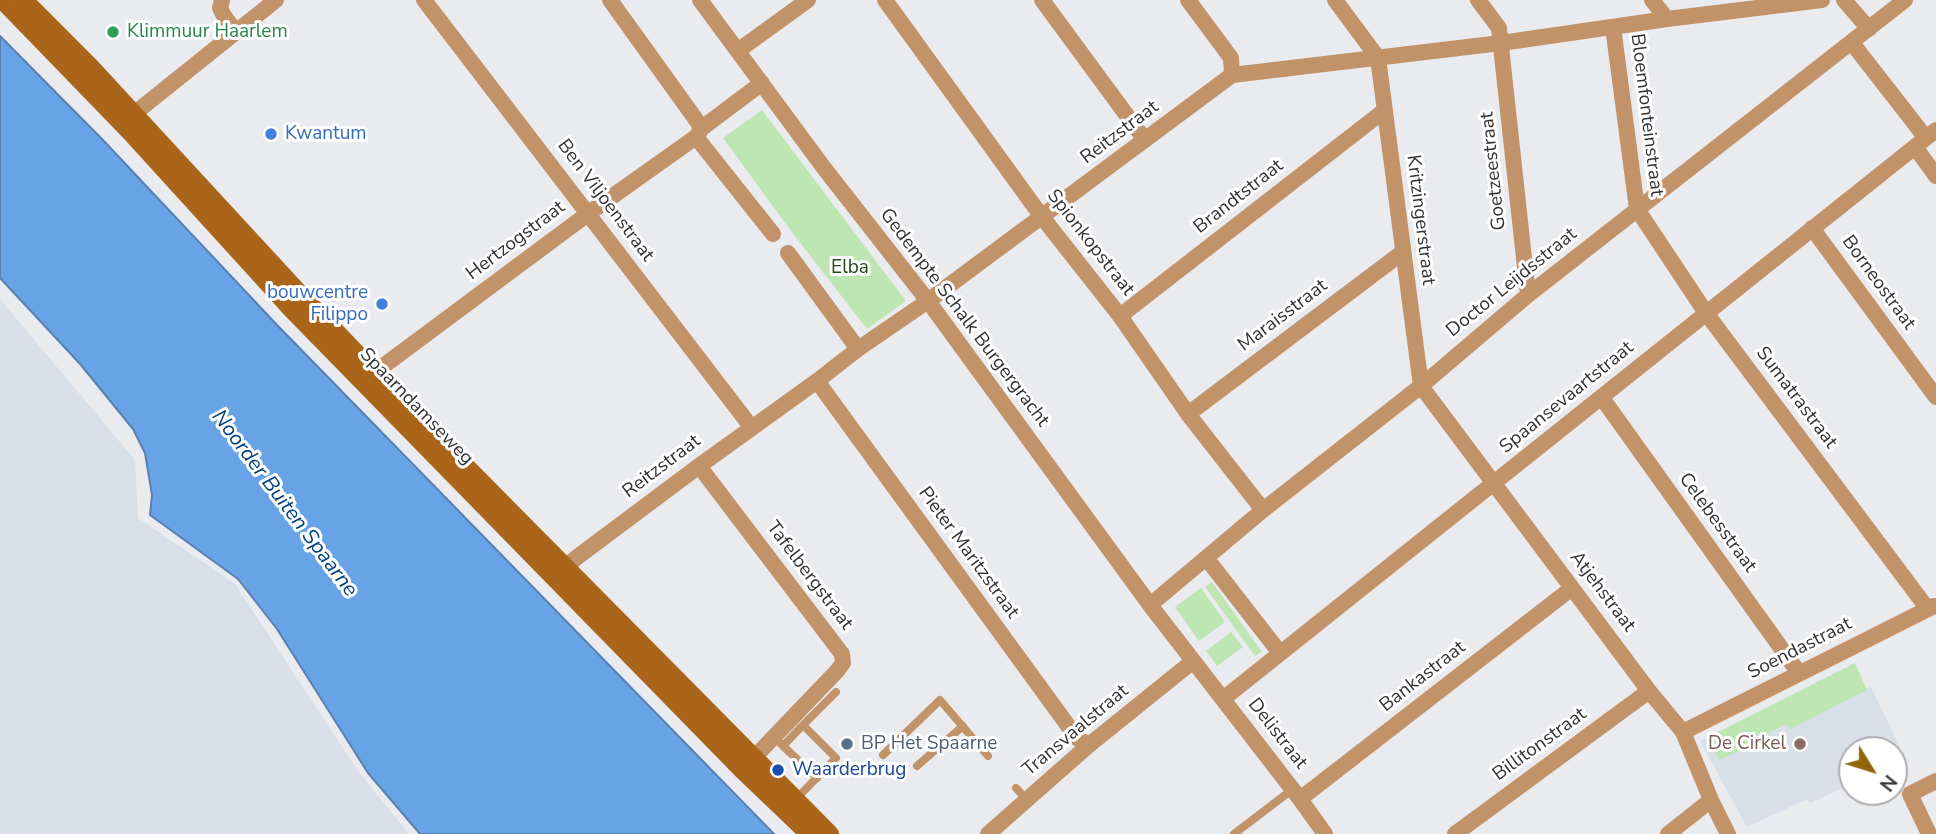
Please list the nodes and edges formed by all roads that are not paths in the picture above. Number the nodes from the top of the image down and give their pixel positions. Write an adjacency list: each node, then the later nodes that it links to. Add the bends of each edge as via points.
1 (2, 0): 30 (main road, Spaarndamseweg)
2 (24, 0): 30 (main road, Spaarndamseweg)
3 (222, 0): 22 (street, via 223,16)
4 (276, 0): 22 (street)
5 (424, 0): 36 (street, Ben Viljoenstraat)
6 (610, 0): 31 (street)
7 (700, 0): 25 (street, Gedempte Schalk Burgergracht)
8 (808, 0): 25 (street)
9 (886, 0): 37 (street, Spionkopstraat)
10 (1042, 0): 33 (street)
11 (1188, 0): 27 (street, via 1231,58)
12 (1335, 0): 26 (street)
13 (1478, 0): 23 (street, Goetzeestraat, via 1499,28)
14 (1653, 0): 19 (street)
15 (1822, 0): 18 (street, Reitzstraat)
16 (1844, 0): 21 (street)
17 (1905, 0): 21 (street, Doctor Leijdsstraat)
18 (1790, 2): 19 (street, Reitzstraat)
19 (1667, 19): 20 (street, Reitzstraat)
20 (1614, 27): 23 (street, Reitzstraat); 35 (street, Bloemfonteinstraat)
21 (1869, 29): 24 (street, Doctor Leijdsstraat)
22 (236, 32): 30 (street)
23 (1502, 43): 26 (street, Reitzstraat); 42 (street, Goetzeestraat)
24 (1852, 43): 32 (street); 35 (street, Doctor Leijdsstraat)
25 (739, 50): 28 (street, Gedempte Schalk Burgergracht)
26 (1378, 58): 27 (street, Reitzstraat); 29 (street, Kritzingerstraat)
27 (1233, 75): 33 (street, Reitzstraat)
28 (762, 83): 31 (street, Hertzogstraat); 43 (street, Gedempte Schalk Burgergracht)
29 (1384, 110): 40 (street, Kritzingerstraat); 45 (street, Brandtstraat)
30 (128, 119): 47 (main road, Spaarndamseweg)
31 (699, 132): 36 (street, Hertzogstraat); 39 (street)
32 (1926, 138): 34 (street); 38 (street, Spaansevaartstraat)
33 (1145, 140): 37 (street, Reitzstraat)
34 (1936, 176)
35 (1637, 209): 42 (street, Doctor Leijdsstraat); 44 (street, Sumatrastraat)
36 (589, 213): 47 (street, Hertzogstraat); 53 (street, Ben Viljoenstraat)
37 (1042, 217): 43 (street, Reitzstraat); 45 (street, Spionkopstraat)
38 (1812, 228): 44 (street, Spaansevaartstraat); 50 (street, Borneostraat)
39 (773, 234)
40 (1403, 252): 49 (street, Kritzingerstraat); 52 (street, Maraisstraat)
41 (788, 253): 46 (street)
42 (1528, 295): 49 (street, Doctor Leijdsstraat)
43 (928, 301): 46 (street, Reitzstraat); 60 (street, Gedempte Schalk Burgergracht)
44 (1706, 313): 51 (street, Spaansevaartstraat); 61 (street, Sumatrastraat)
45 (1120, 316): 52 (street, Spionkopstraat)
46 (858, 349): 48 (street, Reitzstraat)
47 (370, 379): 58 (main road, Spaarndamseweg)
48 (817, 381): 53 (street, Reitzstraat); 72 (street, Pieter Maritzstraat, via 1077,738)
49 (1421, 386): 55 (street, Atjehstraat); 56 (street, Doctor Leijdsstraat)
50 (1936, 397)
51 (1602, 398): 55 (street, Spaansevaartstraat); 64 (street, Celebesstraat)
52 (1188, 414): 56 (street, Spionkopstraat)
53 (752, 428): 54 (street, Reitzstraat)
54 (699, 466): 58 (street, Reitzstraat); 71 (street, Tafelbergstraat, via 842,654 843,663)
55 (1494, 483): 59 (street, Atjehstraat); 62 (street, Spaansevaartstraat)
56 (1263, 510): 57 (street, Doctor Leijdsstraat)
57 (1207, 559): 60 (street, Doctor Leijdsstraat); 62 (street)
58 (560, 573): 75 (main road, Spaarndamseweg)
59 (1573, 588): 65 (street, Atjehstraat); 79 (street, Bankastraat)
60 (1150, 605): 63 (street, Gedempte Schalk Burgergracht)
61 (1932, 607): 64 (street, Soendastraat)
62 (1280, 653): 67 (street, Spaansevaartstraat)
63 (1192, 662): 67 (street, Delistraat); 72 (street, Transvaalstraat)
64 (1799, 673): 70 (street, Soendastraat)
65 (1649, 691): 70 (street, Atjehstraat); 87 (street, Billitonstraat)
66 (836, 692): 68 (lane)
67 (1223, 699): 79 (street, Delistraat)
68 (803, 725): 71 (lane); 77 (lane, via 836,758)
69 (963, 726): 73 (lane, via 940,700); 74 (lane); 76 (lane)
70 (1683, 732): 80 (street, Atjehstraat)
71 (778, 742): 75 (street, Tafelbergstraat); 77 (lane)
72 (1089, 746): 84 (street, Transvaalstraat, via 1021,794)
73 (883, 755)
74 (988, 756)
75 (748, 764): 81 (main road, Spaarndamseweg)
76 (917, 766)
77 (817, 778): 81 (lane)
78 (1936, 781): 90 (street, via 1910,794)
79 (1296, 794): 85 (lane); 86 (street, Delistraat)
80 (1711, 800): 88 (street); 89 (street, Atjehstraat)
81 (790, 805): 82 (main road, Spaarndamseweg); 83 (main road, Spaarndamseweg)
82 (808, 834)
83 (830, 834)
84 (988, 834)
85 (1234, 834)
86 (1325, 834)
87 (1455, 834)
88 (1668, 834)
89 (1728, 834)
90 (1929, 834)

